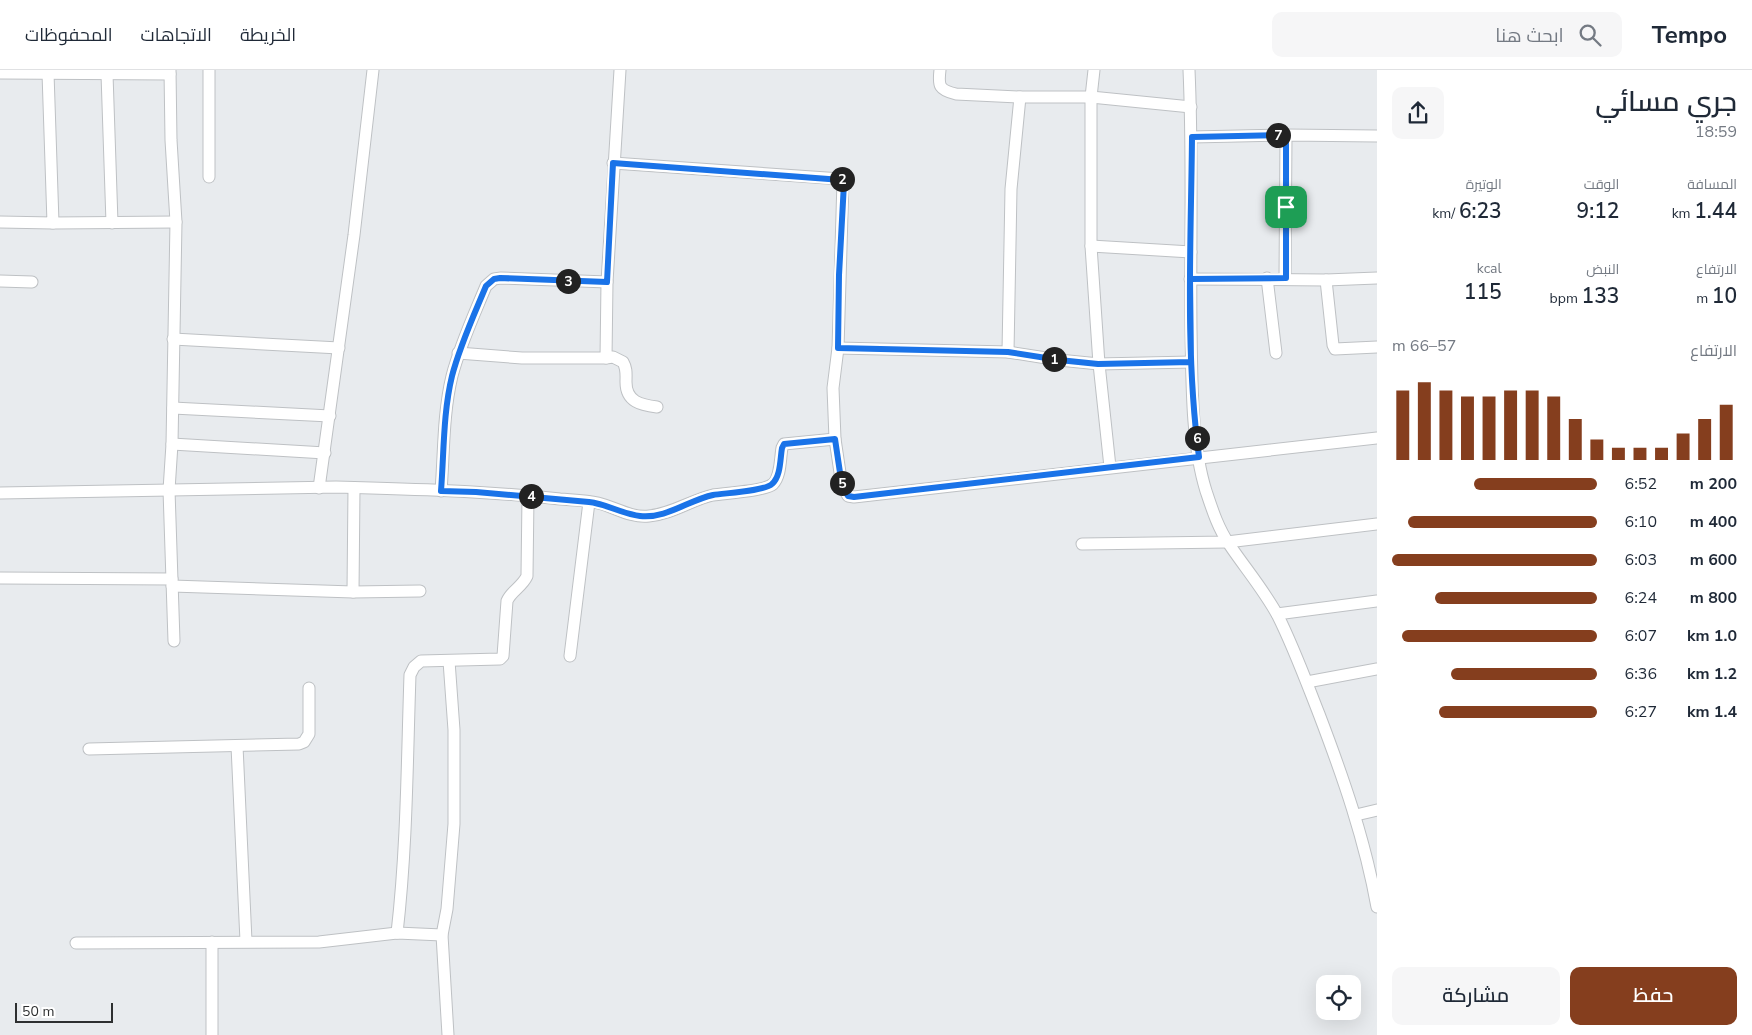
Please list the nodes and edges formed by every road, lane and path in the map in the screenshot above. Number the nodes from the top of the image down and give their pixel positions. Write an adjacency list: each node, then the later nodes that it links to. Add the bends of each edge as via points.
1 (210, 70): 18 (street)
2 (373, 70): 35 (street)
3 (620, 70): 17 (street)
4 (940, 70): 11 (street, via 939,83 946,92)
5 (1094, 70): 12 (street)
6 (1190, 70): 13 (street)
7 (170, 72): 10 (street); 20 (street)
8 (0, 73): 9 (street)
9 (48, 73): 10 (street); 21 (street)
10 (107, 74): 22 (street)
11 (1020, 97): 12 (street); 37 (street, via 1012,189)
12 (1091, 97): 13 (street); 23 (street)
13 (1191, 108): 16 (street)
14 (1286, 135): 15 (street); 16 (street); 26 (street)
15 (1377, 136)
16 (1192, 137): 24 (street)
17 (613, 163): 32 (street); 36 (street, via 842,180)
18 (209, 177)
19 (0, 222): 21 (street)
20 (176, 222): 22 (street); 33 (street)
21 (53, 223): 22 (street)
22 (112, 223)
23 (1091, 246): 24 (street); 42 (street)
24 (1191, 252): 28 (street)
25 (1267, 278): 26 (street); 28 (street); 39 (street)
26 (1286, 278): 29 (street)
27 (1377, 278): 29 (street)
28 (1190, 279): 41 (street)
29 (1326, 280): 34 (street, via 1335,349)
30 (0, 281): 31 (street)
31 (32, 282)
32 (607, 282): 38 (street, via 494,279 486,286); 40 (street)
33 (173, 339): 35 (street); 44 (street)
34 (1377, 347)
35 (339, 348): 45 (street)
36 (838, 348): 37 (street); 47 (street, via 833,388)
37 (1008, 352): 42 (street)
38 (458, 353): 40 (street, via 522,358); 55 (street, via 448,400)
39 (1276, 354)
40 (606, 358): 43 (street, via 613,357 623,362 627,389 633,399 642,406)
41 (1191, 362): 42 (street); 50 (street)
42 (1098, 364): 51 (street)
43 (657, 407)
44 (172, 408): 45 (street); 48 (street)
45 (330, 416): 49 (street)
46 (1377, 438): 50 (street)
47 (835, 439): 51 (street, via 842,486 848,496 854,497); 58 (street, via 784,444 776,480 769,487 712,496 650,516)
48 (172, 444): 49 (street); 54 (street)
49 (325, 454): 52 (street)
50 (1199, 457): 51 (street); 60 (street, via 1215,516)
51 (1110, 467)
52 (319, 488): 53 (street); 54 (street)
53 (354, 488): 55 (street); 65 (street)
54 (169, 490): 56 (street); 63 (street)
55 (441, 491): 57 (street)
56 (0, 493)
57 (528, 496): 58 (street); 70 (street, via 527,576 507,601 504,655 500,659)
58 (589, 502): 69 (street)
59 (1377, 524): 60 (street)
60 (1227, 542): 61 (street); 67 (street)
61 (1082, 544)
62 (0, 578): 63 (street)
63 (172, 583): 65 (street); 68 (street)
64 (420, 591): 65 (street)
65 (353, 592)
66 (1377, 601): 67 (street)
67 (1277, 614): 72 (street)
68 (174, 641)
69 (570, 656)
70 (449, 661): 80 (street, via 421,661 410,675 407,805); 81 (street, via 454,824)
71 (1377, 669): 72 (street)
72 (1307, 682): 77 (street)
73 (309, 688): 74 (street, via 309,734 304,742)
74 (237, 746): 75 (street); 82 (street)
75 (89, 749)
76 (1377, 810): 77 (street)
77 (1356, 815): 78 (street)
78 (1374, 877): 79 (street)
79 (1377, 907)
80 (397, 933): 81 (street); 82 (street, via 319,942)
81 (442, 934): 86 (street)
82 (246, 941): 83 (street)
83 (212, 942): 84 (street); 85 (street)
84 (76, 943)
85 (212, 1035)
86 (448, 1035)

